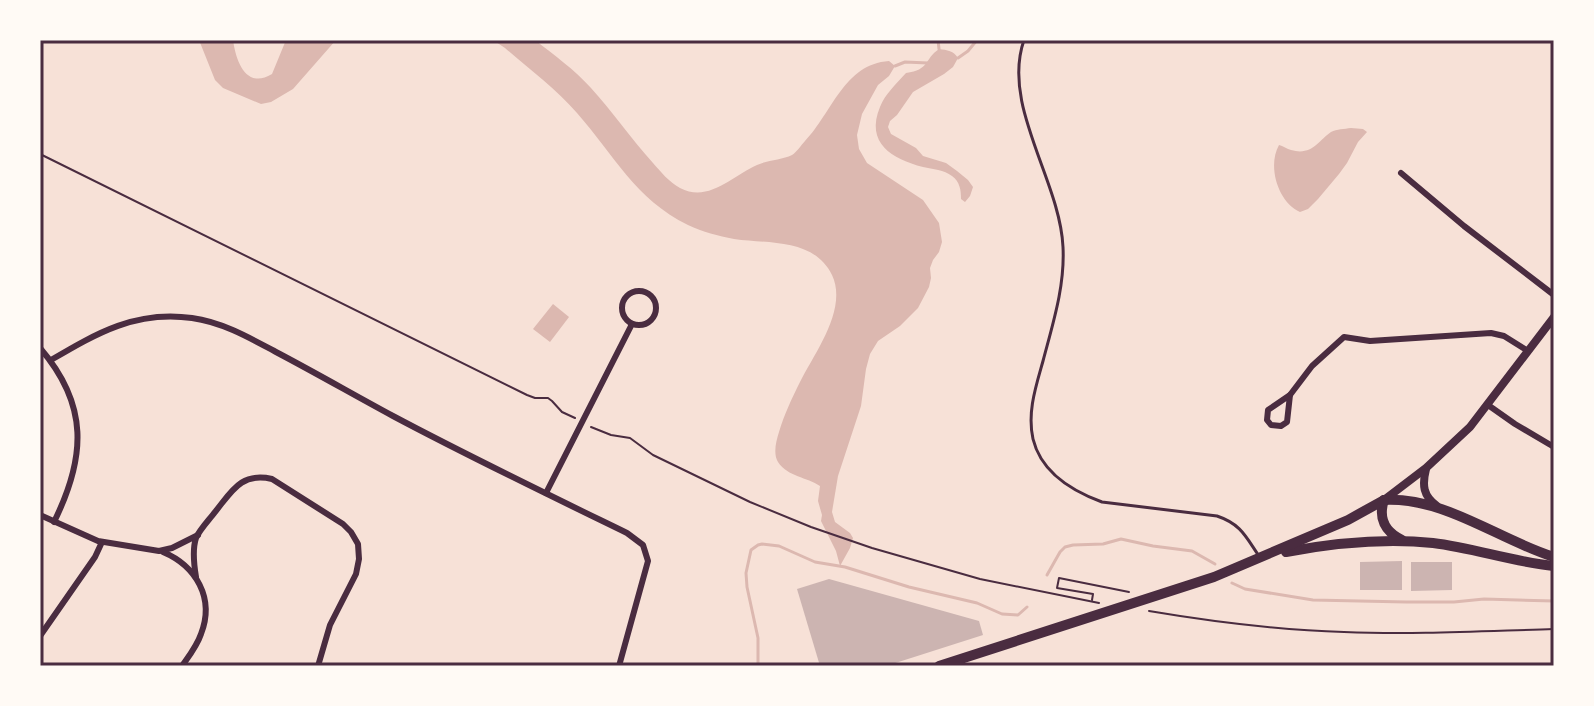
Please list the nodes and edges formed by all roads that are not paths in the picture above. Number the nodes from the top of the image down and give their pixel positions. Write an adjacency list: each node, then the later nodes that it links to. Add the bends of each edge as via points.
1 (1024, 40): 23 (lane, via 1017,66 1021,97 1063,247 1060,295 1031,407 1037,451 1063,482 1102,502 1230,521)
2 (1401, 173): 3 (street)
3 (1554, 295)
4 (1554, 317): 7 (street)
5 (632, 324): 5 (street, via 648,322 655,312 654,299 646,292 633,291 623,300 622,312); 13 (street)
6 (40, 348): 8 (street)
7 (1528, 351): 9 (street, via 1491,333 1372,341 1344,337); 10 (street)
8 (51, 360): 13 (street, via 100,332 138,319 204,320 247,337); 17 (street, via 71,401 78,438 72,481)
9 (1290, 395): 9 (street, via 1268,410 1271,425 1287,422)
10 (1488, 405): 11 (street); 12 (street)
11 (1554, 447)
12 (1426, 468): 14 (street); 15 (street, via 1424,490)
13 (546, 493): 29 (street, via 632,536 648,555)
14 (1384, 500): 15 (main road); 19 (main road, via 1385,526); 23 (main road)
15 (1437, 507): 22 (main road)
16 (40, 515): 17 (street)
17 (54, 522): 20 (street)
18 (198, 535): 21 (street); 25 (street); 28 (street, via 238,485 258,477 275,480 348,528 358,544 359,563 330,625)
19 (1406, 541): 23 (main road, via 1321,546); 24 (main road)
20 (102, 542): 21 (street); 26 (street)
21 (159, 551): 25 (street, via 182,562)
22 (1554, 557)
23 (1261, 558): 30 (main road)
24 (1554, 566)
25 (196, 577): 27 (street, via 204,625)
26 (40, 636)
27 (182, 666)
28 (318, 666)
29 (619, 666)
30 (939, 666)

